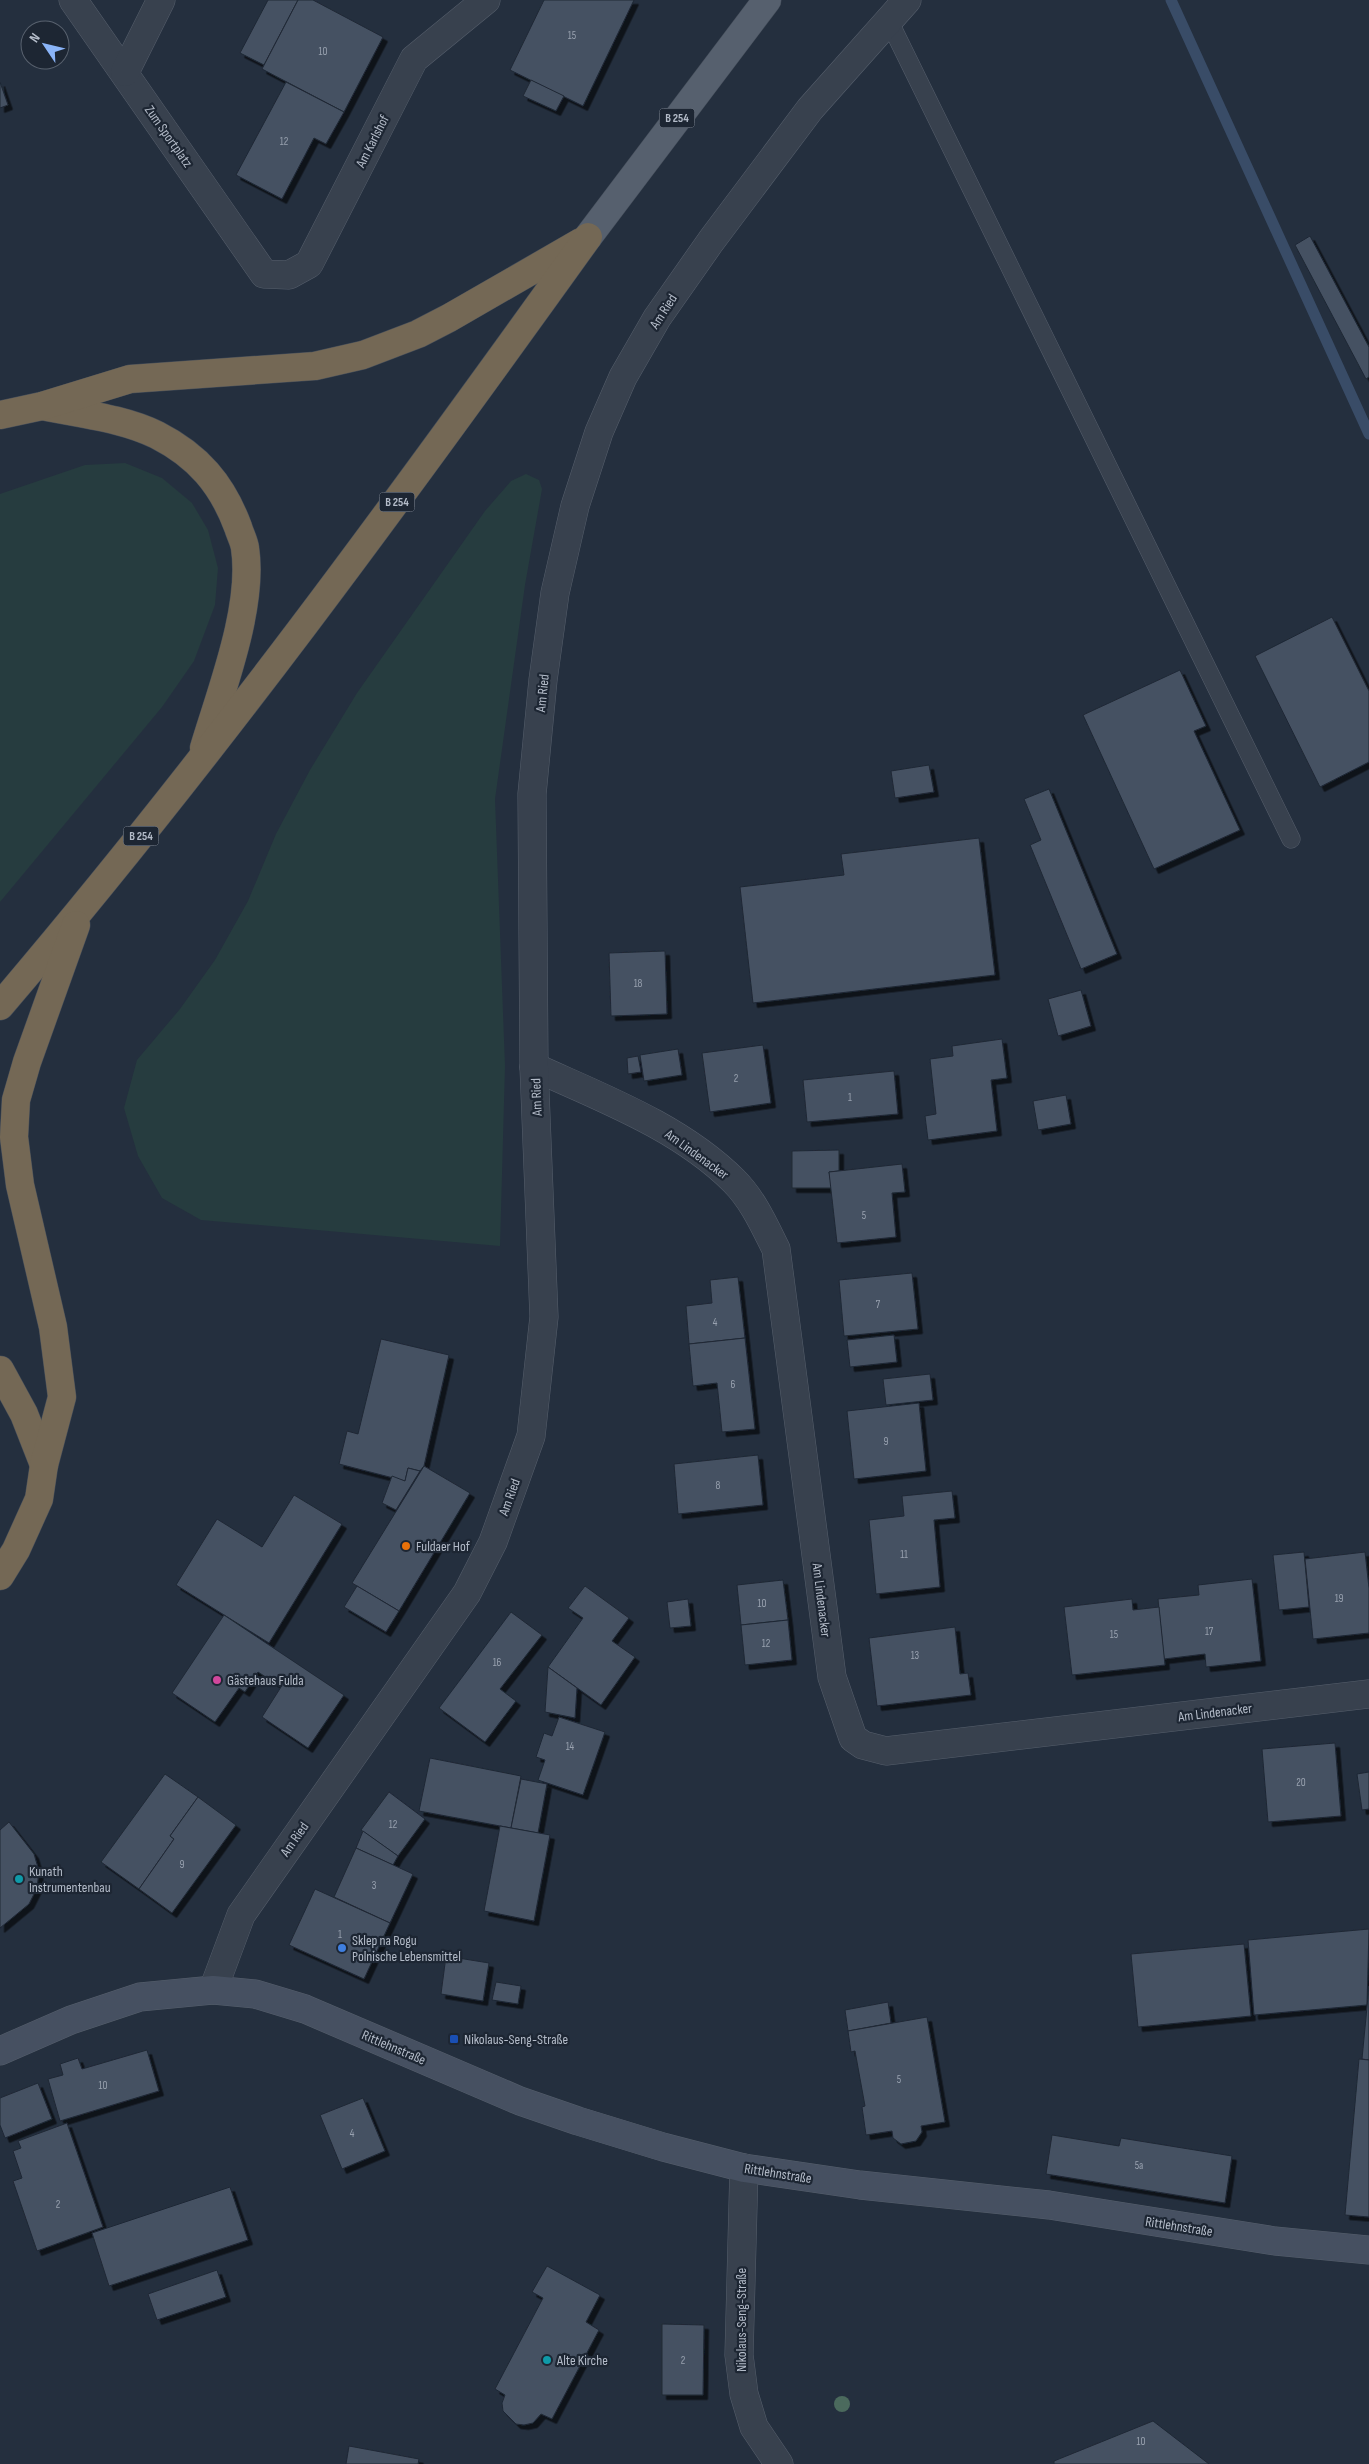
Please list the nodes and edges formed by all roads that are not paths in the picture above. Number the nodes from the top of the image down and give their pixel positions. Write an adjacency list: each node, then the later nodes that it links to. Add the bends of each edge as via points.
1 (72, 0): 7 (street, Zum Sportplatz)
2 (161, 0): 7 (street)
3 (486, 0): 9 (street, Am Karlshof, via 414,59 309,264 289,275)
4 (767, 0): 8 (main road, B 254)
5 (907, 0): 6 (street, Am Ried)
6 (889, 21): 13 (lane); 16 (street, Am Ried, via 810,109 710,241 652,326 623,377 599,432 575,506 555,593 543,680 532,794)
7 (124, 72): 9 (street, Zum Sportplatz)
8 (588, 237): 10 (highway, via 449,318 363,355 315,366 130,379); 12 (highway, B 254, via 431,456)
9 (264, 274)
10 (42, 406): 11 (highway); 12 (highway, via 122,423 156,434 185,452 214,478 232,510 245,548 246,589 235,641)
11 (0, 415)
12 (200, 763): 14 (highway, B 254)
13 (1291, 838)
14 (82, 910): 15 (highway, B 254); 18 (highway, via 16,1100 14,1137 20,1185 53,1327 62,1397)
15 (0, 1006)
16 (534, 1067): 20 (street, Am Lindenacker, via 672,1134 704,1156 734,1181 758,1213 771,1240 777,1259 832,1677 853,1738 863,1745 886,1750); 21 (street, Am Ried, via 544,1317 531,1436 493,1542 466,1593 241,1915)
17 (0, 1370): 18 (highway, via 24,1414)
18 (44, 1465): 19 (highway, via 39,1499 16,1550)
19 (0, 1576)
20 (1369, 1694)
21 (213, 1990): 22 (street, via 140,1998 71,2020); 23 (street, Rittlehnstraße, via 255,1994 306,2008 520,2100 663,2147)
22 (0, 2051)
23 (744, 2168): 24 (street, Rittlehnstraße, via 860,2185 1049,2205 1275,2241); 25 (street, Nikolaus-Seng-Straße, via 740,2365 754,2427)
24 (1369, 2250)
25 (778, 2464)

